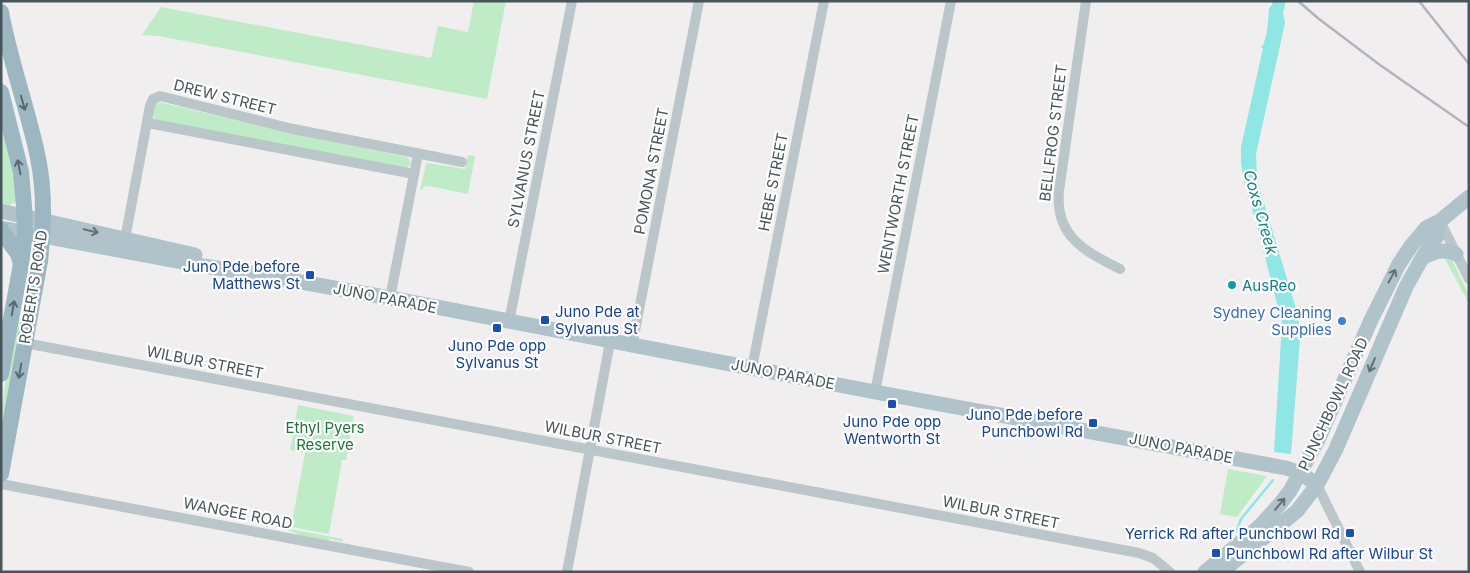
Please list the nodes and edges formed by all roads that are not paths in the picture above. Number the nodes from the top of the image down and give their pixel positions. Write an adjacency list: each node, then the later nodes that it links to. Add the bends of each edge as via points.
1 (572, 1): 27 (street, SYLVANUS STREET)
2 (699, 1): 30 (street, POMONA STREET)
3 (824, 1): 32 (street, HEBE STREET)
4 (951, 1): 34 (street, WENTWORTH STREET)
5 (1086, 1): 23 (street, BELLFROG STREET, via 1060,184 1059,213 1079,245 1096,258)
6 (1, 12): 16 (highway, ROBERTS ROAD, one-way to 16, via 38,158 43,192)
7 (1, 92): 14 (highway, ROBERTS ROAD, one-way to 7, via 20,167)
8 (148, 123): 9 (street, DREW STREET, via 151,102 160,96 293,129); 11 (street); 19 (street, DREW STREET)
9 (418, 154): 10 (street, DREW STREET); 11 (street)
10 (462, 162)
11 (414, 174): 26 (street)
12 (1469, 197): 15 (main road, PUNCHBOWL ROAD)
13 (1, 211): 14 (main road, JUNO PARADE)
14 (25, 216): 16 (main road, JUNO PARADE); 18 (highway, ROBERTS ROAD)
15 (1440, 222): 20 (street); 21 (main road, PUNCHBOWL ROAD, via 1437,236); 36 (main road, PUNCHBOWL ROAD, one-way to 15, via 1394,272 1426,228)
16 (43, 228): 18 (main road, JUNO PARADE); 19 (main road, JUNO PARADE, one-way to 19); 24 (main road, JUNO PARADE, via 203,266); 29 (highway, ROBERTS ROAD)
17 (1, 229): 18 (main road, JUNO PARADE); 22 (highway)
18 (25, 233): 22 (highway, ROBERTS ROAD)
19 (125, 239): 24 (main road, JUNO PARADE, via 204,257)
20 (1456, 254): 21 (main road, via 1440,250); 25 (street)
21 (1422, 258): 39 (main road, PUNCHBOWL ROAD, one-way to 39)
22 (21, 264): 31 (highway, ROBERTS ROAD, one-way to 22)
23 (1120, 269)
24 (245, 272): 26 (main road, JUNO PARADE)
25 (1469, 279)
26 (390, 298): 27 (main road, JUNO PARADE)
27 (509, 322): 28 (main road, JUNO PARADE)
28 (610, 342): 30 (main road, JUNO PARADE); 35 (street)
29 (25, 343): 35 (street, WILBUR STREET); 37 (highway, ROBERTS ROAD, one-way to 37)
30 (632, 346): 32 (main road, JUNO PARADE)
31 (3, 352): 33 (highway, ROBERTS ROAD)
32 (752, 368): 34 (main road, JUNO PARADE)
33 (1, 374)
34 (875, 392): 36 (main road, JUNO PARADE)
35 (589, 449): 40 (street, WILBUR STREET, via 1139,553 1153,558); 42 (street)
36 (1301, 473): 39 (main road, JUNO PARADE); 43 (main road, PUNCHBOWL ROAD, one-way to 36, via 1271,514)
37 (1, 474)
38 (1, 484): 41 (street, WANGEE ROAD)
39 (1317, 485): 44 (main road, PUNCHBOWL ROAD, via 1297,511); 45 (street)
40 (1169, 571)
41 (469, 572)
42 (567, 572)
43 (1204, 572)
44 (1221, 572)
45 (1360, 572)

